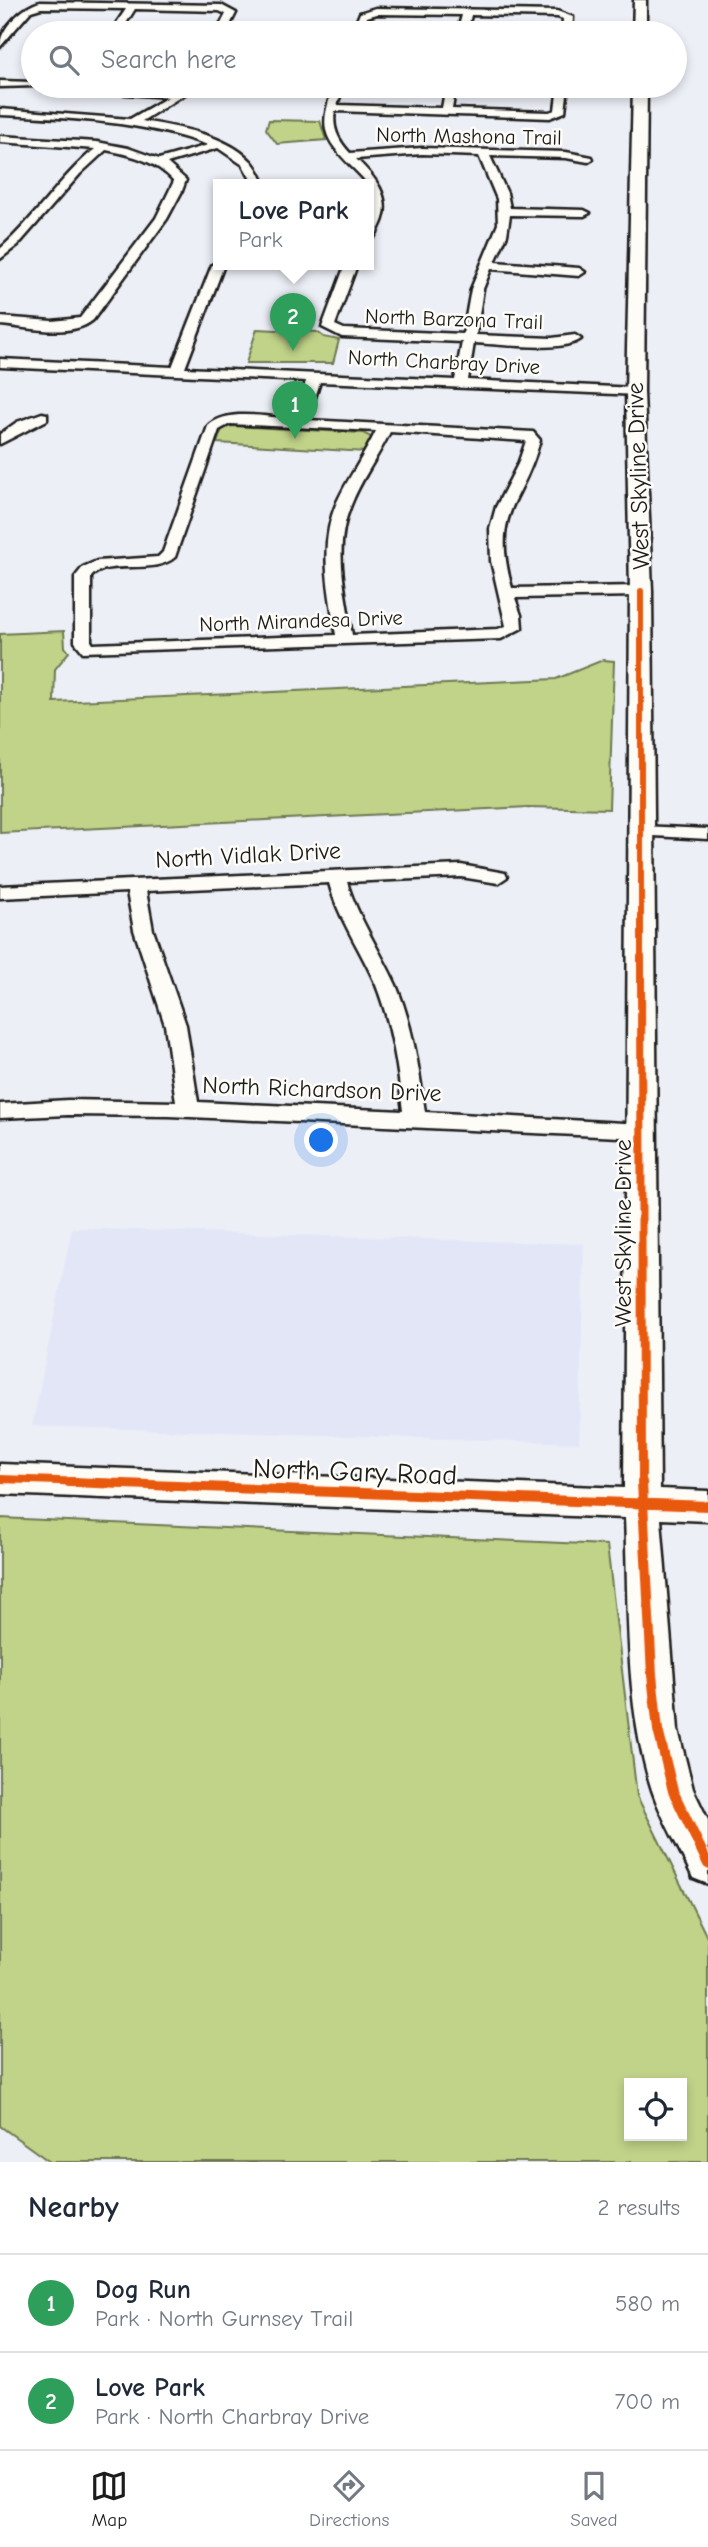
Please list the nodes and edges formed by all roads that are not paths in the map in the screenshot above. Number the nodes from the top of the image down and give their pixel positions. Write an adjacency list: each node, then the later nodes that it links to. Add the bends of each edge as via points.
1 (640, 0): 9 (street)
2 (132, 7): 4 (street); 5 (street, via 230,10); 10 (street, via 33,6)
3 (467, 13): 6 (street, via 367,12); 7 (street); 8 (street, via 564,15)
4 (123, 21)
5 (227, 21)
6 (361, 21)
7 (465, 21)
8 (568, 21)
9 (640, 21)
10 (1, 42)
11 (0, 84): 12 (street)
12 (21, 85)
13 (174, 98): 21 (street)
14 (335, 98): 18 (street)
15 (449, 98): 20 (street)
16 (561, 98): 20 (street, via 558,114)
17 (640, 98): 47 (street, West Skyline Drive)
18 (332, 108): 20 (street); 26 (street, via 329,130)
19 (0, 112): 21 (street)
20 (446, 112)
21 (134, 122): 23 (street)
22 (0, 139): 24 (street)
23 (218, 145): 28 (street); 29 (street, via 242,157)
24 (104, 147): 28 (street); 35 (street, via 77,168 51,204)
25 (484, 153): 26 (street, North Mashona Trail, via 422,150); 27 (street, North Mashona Trail); 32 (street)
26 (349, 156): 30 (street)
27 (588, 159)
28 (159, 162): 40 (street, via 176,173 179,189 100,296 89,318 80,323)
29 (258, 179)
30 (369, 179)
31 (374, 193): 34 (street, via 380,207)
32 (505, 211): 33 (street); 36 (street, via 502,238)
33 (584, 213)
34 (374, 223)
35 (0, 255)
36 (488, 265): 39 (street); 41 (street, via 481,274)
37 (216, 270): 44 (street)
38 (349, 270): 41 (street, North Barzona Trail, via 328,327 332,331)
39 (579, 272)
40 (0, 321)
41 (468, 339): 42 (street, North Barzona Trail); 46 (street)
42 (575, 339)
43 (0, 363): 44 (street, North Charbray Drive)
44 (177, 372): 45 (street, North Charbray Drive)
45 (314, 377): 46 (street, North Charbray Drive); 49 (street)
46 (461, 384): 47 (street, North Charbray Drive)
47 (635, 392): 52 (street, West Skyline Drive)
48 (42, 417): 51 (street)
49 (300, 424): 50 (street); 54 (street, North Mirandesa Drive, via 230,421 213,429 170,554 162,561 97,566 83,577 83,642 89,649)
50 (385, 428): 53 (street, via 528,435 533,440 526,467 500,510 496,529); 54 (street, via 349,494 334,538)
51 (0, 440)
52 (641, 591): 53 (street); 55 (street, West Skyline Drive)
53 (506, 593): 54 (street, North Mirandesa Drive, via 516,620 514,628 501,634)
54 (345, 641)
55 (641, 831): 56 (street); 64 (street, West Skyline Drive)
56 (708, 834)
57 (336, 875): 58 (street, North Vidlak Drive, via 461,871); 59 (street, North Vidlak Drive); 63 (street, via 345,906 390,998 407,1054)
58 (498, 877)
59 (136, 884): 60 (street, North Vidlak Drive); 61 (street, via 146,946 168,997 181,1047)
60 (0, 892)
61 (187, 1110): 62 (street, North Richardson Drive, via 54,1107); 63 (street, North Richardson Drive)
62 (0, 1111)
63 (415, 1119): 64 (street, North Richardson Drive)
64 (642, 1131): 66 (street, West Skyline Drive)
65 (0, 1479): 66 (street, North Gary Road)
66 (642, 1503): 67 (street, North Gary Road); 68 (street, West Skyline Drive, via 657,1730 673,1791)
67 (708, 1506)
68 (708, 1864)

